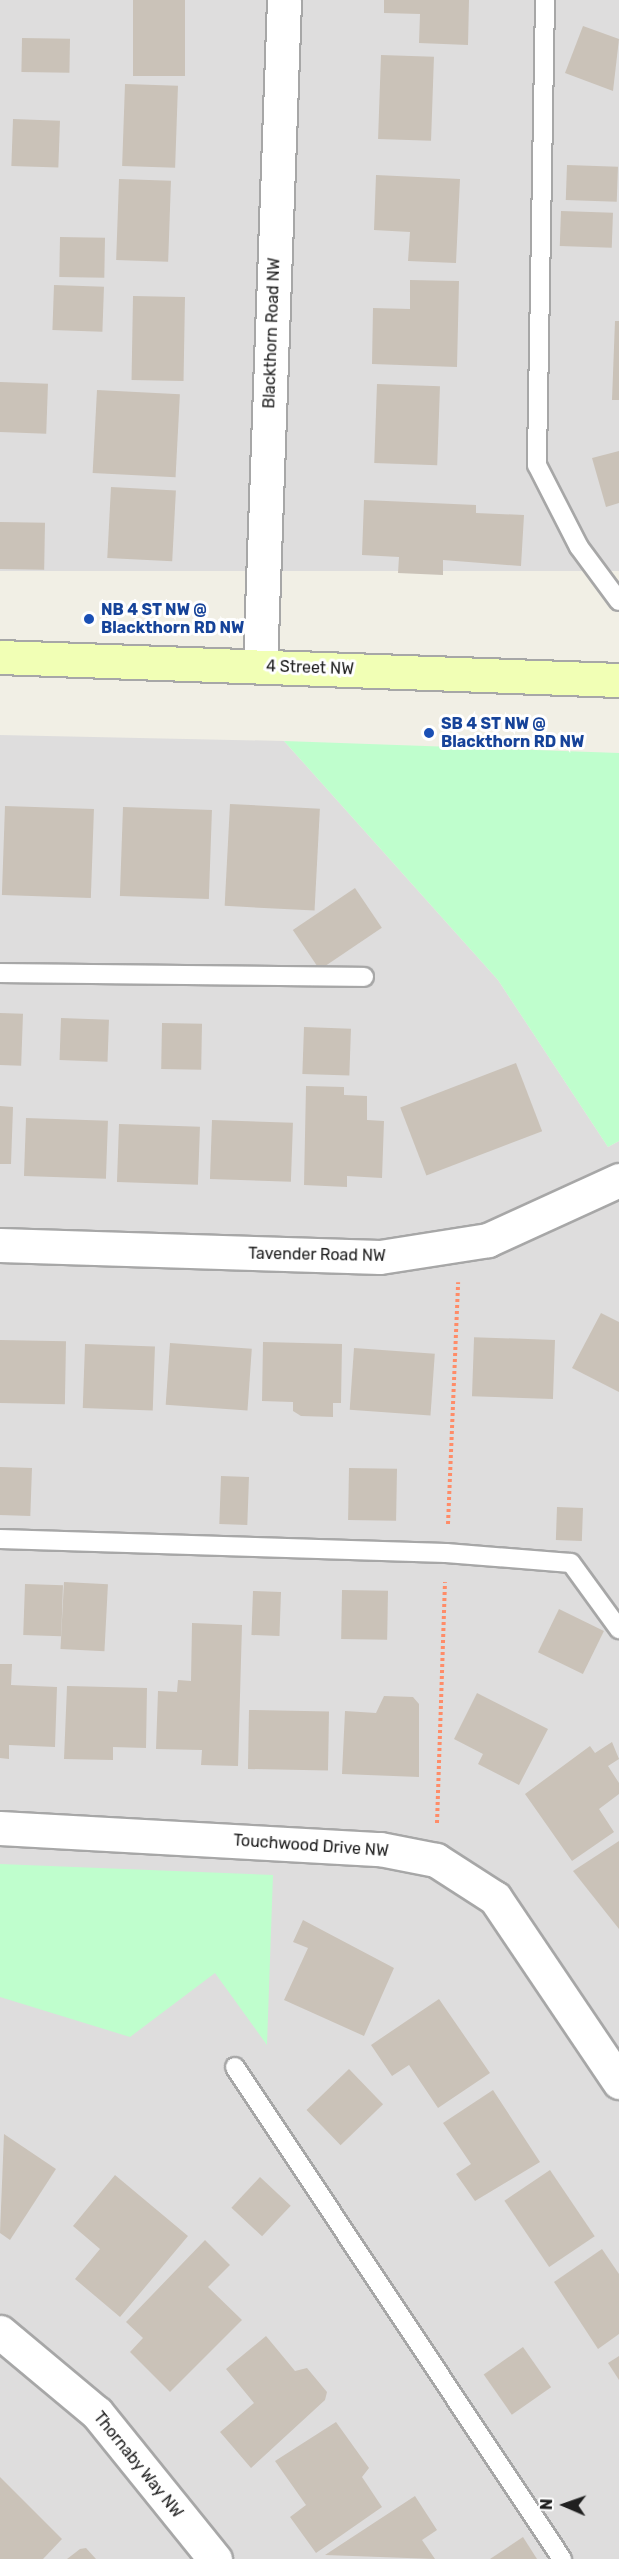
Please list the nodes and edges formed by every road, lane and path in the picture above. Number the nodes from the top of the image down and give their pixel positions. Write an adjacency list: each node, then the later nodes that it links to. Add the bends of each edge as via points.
1 (284, 0): 5 (street, Blackthorn Road NW)
2 (545, 0): 3 (lane, via 537,465 579,547)
3 (619, 601)
4 (0, 657): 5 (main road, 4 Street NW)
5 (260, 665): 6 (main road, 4 Street NW)
6 (619, 680)
7 (0, 973): 8 (lane)
8 (364, 977)
9 (619, 1180): 11 (street, Tavender Road NW)
10 (0, 1245): 11 (street, Tavender Road NW, via 380,1257)
11 (459, 1248): 13 (path)
12 (0, 1539): 13 (lane)
13 (446, 1553): 14 (lane, via 571,1563); 16 (path)
14 (619, 1629)
15 (0, 1828): 16 (street, Touchwood Drive NW, via 380,1849)
16 (436, 1860): 18 (street, Touchwood Drive NW, via 495,1898)
17 (235, 2067): 21 (lane)
18 (619, 2082)
19 (0, 2332): 20 (street, Thornaby Way NW, via 97,2412)
20 (215, 2559)
21 (562, 2559)

